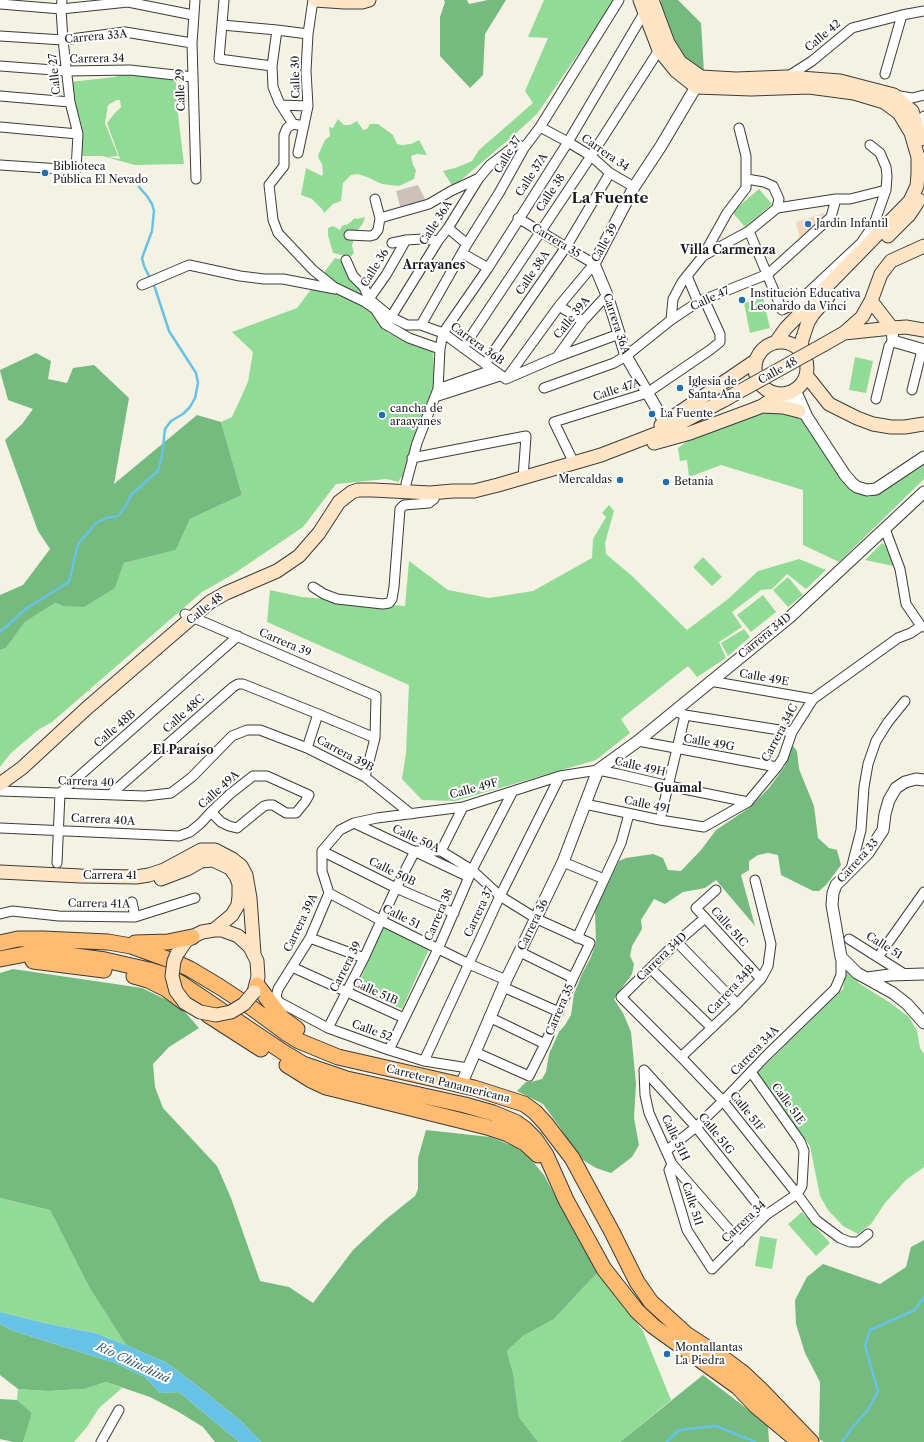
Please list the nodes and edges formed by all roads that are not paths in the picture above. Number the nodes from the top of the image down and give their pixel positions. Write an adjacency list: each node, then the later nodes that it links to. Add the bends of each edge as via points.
1 (195, 0): 13 (street, Calle 29)
2 (224, 0): 15 (street)
3 (314, 0): 4 (main road); 17 (street, Calle 30)
4 (370, 0)
5 (619, 0): 39 (street, Calle 37)
6 (640, 0): 12 (main road)
7 (652, 0): 28 (main road, via 668,43 680,62)
8 (128, 1): 10 (street); 13 (street)
9 (0, 4): 10 (street)
10 (61, 4): 19 (street, Calle 27)
11 (924, 11): 14 (street, Calle 42)
12 (644, 13): 21 (main road); 43 (street, Calle 37A)
13 (194, 15): 20 (street, Calle 29)
14 (902, 15): 25 (street); 27 (street, Calle 42, via 852,28 812,61)
15 (222, 25): 16 (street); 23 (street, via 219,59)
16 (277, 30): 17 (street); 23 (street)
17 (308, 34): 34 (street, Calle 30)
18 (0, 36): 19 (street, Carrera 33A)
19 (63, 40): 20 (street, Carrera 33A, via 125,32); 24 (street, Calle 27)
20 (192, 43): 26 (street, Calle 29)
21 (659, 50): 28 (main road, via 676,71); 48 (street, Calle 38)
22 (0, 66): 24 (street, Carrera 34)
23 (272, 66): 33 (street, via 273,87)
24 (67, 71): 26 (street, Carrera 34, via 130,70); 32 (street, Calle 27)
25 (885, 74)
26 (193, 77): 53 (street, Calle 29)
27 (787, 77): 28 (main road); 29 (main road, via 840,81)
28 (699, 82): 55 (street, Calle 39); 97 (main road, via 751,89 809,87 854,93 884,102 899,113 916,147 917,186 910,201 786,328)
29 (894, 95): 30 (street, via 912,98); 41 (main road, via 912,111)
30 (924, 95)
31 (0, 96): 32 (street)
32 (70, 102): 42 (street, Calle 27)
33 (282, 105): 34 (street); 36 (street)
34 (308, 106): 37 (street, Calle 30)
35 (924, 116): 41 (street)
36 (293, 124): 37 (street); 80 (street, via 287,128 284,136 284,166 269,185 273,220 278,233 313,270)
37 (304, 126): 47 (street, Calle 30)
38 (0, 127): 42 (street)
39 (540, 127): 43 (street, Carrera 34); 45 (street, Calle 37)
40 (739, 128): 52 (street, via 746,156)
41 (919, 132): 46 (main road)
42 (78, 134): 49 (street, Calle 27, via 76,170)
43 (568, 142): 48 (street, Carrera 34); 61 (street, Calle 37A)
44 (870, 145): 56 (street, via 880,153 886,167)
45 (521, 146): 51 (street, Calle 36A, via 490,166); 69 (street, Calle 37, via 483,221)
46 (924, 151)
47 (298, 153)
48 (591, 156): 50 (street, Carrera 34); 63 (street, Calle 38)
49 (0, 165)
50 (610, 173): 55 (street, Carrera 34); 71 (street, Calle 38A)
51 (479, 178): 60 (street, via 429,204); 62 (street, Calle 36A)
52 (747, 178): 59 (street, via 773,186 779,199); 73 (street, via 746,188 727,213)
53 (196, 180)
54 (924, 181): 101 (main road, via 919,201 909,215 813,314 805,329)
55 (634, 187): 75 (street, Calle 39)
56 (886, 190): 58 (street, via 850,199); 77 (street, via 874,224 861,243 797,303 782,310)
57 (375, 198): 60 (street)
58 (836, 199): 59 (street); 77 (street, Calle 47, via 832,217)
59 (776, 208): 64 (street)
60 (380, 218): 65 (street, via 378,230 374,235)
61 (518, 218): 63 (street, Carrera 35); 76 (street, Calle 37A)
62 (448, 228): 67 (street, Calle 36A); 69 (street)
63 (540, 231): 71 (street, Carrera 35); 98 (street, Calle 38)
64 (750, 231): 73 (street); 77 (street)
65 (349, 235)
66 (406, 240): 67 (street); 68 (street); 82 (street, Calle 36)
67 (438, 241): 87 (street, Calle 36A)
68 (392, 243)
69 (467, 244): 72 (street, Calle 37)
70 (924, 246): 84 (main road, via 891,261 881,274)
71 (566, 247): 75 (street, Carrera 35); 105 (street, Calle 38A)
72 (462, 253): 76 (street); 90 (street, Calle 37)
73 (703, 256): 78 (street)
74 (346, 260): 82 (street, Carrera 36B, via 353,276 364,287)
75 (594, 264): 81 (street, Carrera 36A); 85 (street, Calle 39)
76 (488, 268): 93 (street, Calle 37A)
77 (768, 274): 83 (street, Calle 47)
78 (687, 276): 83 (street); 88 (street, via 673,299)
79 (142, 285): 80 (street, via 189,265 240,276 283,279)
80 (341, 290): 86 (street)
81 (607, 295): 89 (street, Calle 39A); 95 (street, Carrera 36A)
82 (369, 299): 86 (street, Calle 36); 87 (street, Carrera 36B)
83 (701, 301): 88 (street, Calle 47); 112 (street, Calle 47A, via 720,334 720,342)
84 (872, 301): 91 (main road); 94 (main road, via 862,317)
85 (559, 306): 89 (street); 107 (street, Calle 39)
86 (375, 309): 87 (street, Calle 36)
87 (388, 320): 90 (street, Carrera 36B); 99 (street, via 409,338)
88 (671, 320): 102 (street, Calle 47)
89 (583, 321): 103 (street, Calle 39A)
90 (421, 325): 93 (street, Carrera 36B)
91 (892, 328): 92 (main road); 94 (main road); 96 (street)
92 (924, 330)
93 (444, 333): 98 (street, Carrera 36B); 99 (street, Calle 37A)
94 (844, 333): 118 (main road, Calle 48, bridge)
95 (619, 334): 102 (street, Carrera 36A); 103 (street)
96 (894, 341): 100 (street); 113 (street, via 889,346)
97 (776, 342): 101 (main road, via 791,344); 104 (main road, via 764,348)
98 (463, 348): 105 (street, Carrera 36B)
99 (440, 349): 111 (street, Calle 37A)
100 (923, 350): 109 (street)
101 (801, 351): 106 (main road, via 807,364)
102 (626, 356): 108 (street, Calle 47, via 614,363); 112 (street, Carrera 36A)
103 (557, 357): 107 (street)
104 (755, 361): 110 (main road, via 754,373 760,384 770,392); 118 (main road, Calle 48)
105 (489, 367): 107 (street, Carrera 36B); 111 (street)
106 (806, 375): 110 (main road, via 804,381); 114 (main road)
107 (503, 378): 111 (street)
108 (544, 388)
109 (912, 390)
110 (789, 392): 114 (main road); 115 (main road, Calle 48); 116 (street)
111 (436, 393): 120 (street, Calle 37A)
112 (647, 393): 118 (street, Carrera 36A); 121 (street, Calle 47A, via 554,422)
113 (876, 399)
114 (829, 404): 117 (main road, via 880,426)
115 (762, 406): 116 (main road, via 783,407); 118 (main road, Calle 48, via 690,433)
116 (803, 414): 119 (street, via 852,484 862,489 876,489)
117 (924, 424)
118 (665, 431): 121 (main road, Calle 48, via 645,433); 122 (main road, Calle 48, via 610,455 601,455)
119 (924, 457)
120 (412, 458): 123 (street, via 526,436); 124 (street, Calle 37A)
121 (572, 459): 122 (main road, Calle 48)
122 (543, 472): 123 (main road, Calle 48)
123 (524, 478): 125 (main road, Calle 48, via 474,491)
124 (406, 484): 125 (main road, Calle 48, via 429,485); 130 (main road, Calle 48, via 365,481 346,486 333,497 307,536 292,551 274,563 215,589)
125 (453, 491): 127 (main road, Calle 48)
126 (924, 492): 128 (street, Carrera 34D)
127 (436, 493): 129 (street, via 429,503 404,505 400,508 394,587 389,603 337,599); 130 (main road, Calle 48, via 369,490 352,492 339,502 315,538 292,561 277,571 221,595)
128 (885, 529): 131 (street, via 900,569 906,604); 133 (street, Carrera 34D, via 790,617)
129 (313, 587)
130 (189, 616): 132 (street, Carrera 39); 146 (main road, Calle 48); 150 (main road, Calle 48, via 22,768)
131 (922, 626): 134 (street, Carrera 34C, via 898,638)
132 (238, 636): 140 (street, Carrera 39, via 376,696); 154 (street, Calle 48B)
133 (710, 681): 134 (street, Calle 49E); 136 (street, Carrera 34D)
134 (813, 698): 139 (street, Carrera 34C)
135 (905, 701): 174 (street, via 876,741 868,764 861,830)
136 (674, 711): 138 (street); 141 (street, Carrera 34D)
137 (318, 714): 140 (street); 142 (street); 156 (street, Calle 48C, via 238,684)
138 (685, 715): 139 (street); 143 (street)
139 (792, 732): 144 (street, Carrera 34C)
140 (374, 738): 148 (street)
141 (638, 741): 143 (street, Calle 49G); 145 (street, Carrera 34D)
142 (307, 748): 148 (street, Carrera 39B); 155 (street, Carrera 39B, via 260,730 247,730 232,736 192,777)
143 (678, 749): 144 (street, Calle 49G); 151 (street)
144 (777, 767): 157 (street, Carrera 34C)
145 (598, 770): 147 (street, Calle 49F); 151 (street, Calle 49H); 158 (street, Carrera 36)
146 (0, 774)
147 (560, 776): 153 (street, Calle 49F); 184 (street, Carrera 37)
148 (365, 777): 161 (street, Carrera 39B)
149 (924, 777): 174 (street, Carrera 33, via 905,782 896,788 889,800 883,830 868,853)
150 (0, 784)
151 (669, 786): 157 (street, Calle 49H); 163 (street)
152 (0, 791): 154 (street, Carrera 40)
153 (513, 791): 159 (street, Calle 49F); 176 (street, Carrera 38)
154 (60, 793): 156 (street, Carrera 40); 168 (street)
155 (171, 793): 156 (street, Carrera 40, via 145,796)
156 (112, 794)
157 (748, 802): 167 (street, Carrera 34C)
158 (585, 804): 162 (street, Calle 49I); 172 (street, Carrera 36)
159 (463, 807): 161 (street, Calle 49F); 171 (street)
160 (211, 812): 160 (street, Calle 49A, via 253,776 267,776 307,798 296,813 286,813 273,805 264,806 237,828 221,822); 164 (street, Calle 49A)
161 (411, 814): 165 (street, Calle 49F)
162 (629, 814): 163 (street, Calle 49I); 178 (street, via 621,843)
163 (660, 820): 167 (street, Calle 49I)
164 (201, 823): 168 (street, Carrera 40A, via 190,832 179,836)
165 (354, 823): 169 (street, via 340,830); 170 (street, Calle 50A)
166 (0, 828): 168 (street, Carrera 40A)
167 (704, 828)
168 (59, 830): 173 (street)
169 (322, 850): 180 (street, Calle 50B); 183 (street, Carrera 39A, via 322,871)
170 (415, 851): 171 (street); 176 (street, Calle 50A); 180 (street, Carrera 39)
171 (441, 851): 176 (street)
172 (563, 862): 178 (street); 191 (street, Carrera 36)
173 (57, 863)
174 (851, 869): 206 (street, Carrera 33, via 836,885 833,893 832,905)
175 (0, 872): 204 (main road, Carrera 41, via 136,877 164,870 201,850 215,850 232,858 246,875)
176 (470, 873): 184 (street, Calle 50A); 187 (street, Carrera 38)
177 (0, 879): 193 (main road, Carrera 41, via 132,884 156,880 201,861 213,860 230,868 239,884 238,905 232,915)
178 (604, 879): 196 (street)
179 (755, 880): 216 (street, Carrera 34B, via 771,944 768,966)
180 (396, 888): 187 (street, Calle 50B); 192 (street, Carrera 39)
181 (716, 890): 190 (street, Calle 51C, via 696,908)
182 (924, 892): 205 (street)
183 (329, 893): 192 (street, Calle 51); 195 (street, Carrera 39A)
184 (500, 896): 191 (street, Calle 50A); 209 (street, Carrera 37)
185 (195, 898): 189 (street, Carrera 41A)
186 (132, 902): 189 (street)
187 (454, 913): 202 (street, Carrera 38)
188 (0, 914): 189 (street, Carrera 41A, via 12,911 59,916)
189 (135, 917)
190 (705, 918): 199 (street, Carrera 34D); 216 (street, Calle 51C)
191 (537, 919): 196 (street, Calle 50A); 203 (street, Carrera 36)
192 (382, 921): 202 (street, Calle 51); 207 (street, Carrera 39)
193 (214, 930): 194 (main road); 204 (main road, via 238,936)
194 (192, 937): 198 (highway, via 144,944); 222 (main road, bridge, via 177,954 172,976 176,991)
195 (310, 938): 207 (street); 210 (street, Carrera 39A)
196 (577, 938): 201 (street, Calle 50A)
197 (849, 938): 205 (street, Calle 51)
198 (108, 942): 200 (highway, Carretera Panamericana, via 18,939); 240 (highway, Carretera Panamericana, via 149,951 190,969 299,1041 338,1057 474,1088)
199 (677, 942): 211 (street, Carrera 34D); 223 (street)
200 (0, 943)
201 (590, 943): 214 (street, Carrera 35)
202 (438, 949): 209 (street, Calle 51); 227 (street, Carrera 38)
203 (520, 952): 214 (street); 217 (street, Carrera 36)
204 (254, 954): 218 (main road, Carrera 41, via 258,969)
205 (878, 956): 213 (street, Calle 51)
206 (841, 957): 215 (street, via 857,973); 237 (street, Carrera 34A, via 841,974 835,989)
207 (364, 958): 219 (street, Carrera 39)
208 (0, 960): 222 (highway, bridge, via 69,965 133,976 166,989); 224 (highway, Carretera Panamericana, via 31,953 53,953 120,963 165,975 182,984)
209 (469, 964): 217 (street, Calle 51); 235 (street, Carrera 37)
210 (292, 967): 219 (street, Calle 51B); 220 (street, Carrera 39A)
211 (651, 969): 221 (street, Carrera 34D); 230 (street)
212 (924, 974): 213 (street)
213 (906, 975): 215 (street)
214 (573, 978): 225 (street, Carrera 35)
215 (867, 978): 228 (street, via 893,993)
216 (761, 979): 223 (street, Carrera 34B)
217 (505, 983): 225 (street, Calle 51); 226 (street, Carrera 36)
218 (255, 988): 224 (main road, bridge, via 244,1004 231,1012 224,1014); 238 (highway, via 282,1018 310,1037 354,1052)
219 (346, 993): 227 (street, Calle 51B); 229 (street, Carrera 39)
220 (276, 997): 229 (street, Calle 52, via 279,1002)
221 (621, 997): 234 (street, Calle 51F)
222 (185, 1003): 224 (main road, bridge, via 200,1012)
223 (737, 1004): 230 (street, Carrera 34B)
224 (210, 1009): 245 (highway, via 276,1058 326,1087 487,1127 525,1143 546,1166); 245 (highway, Carretera Panamericana, via 252,1031 303,1064 324,1072 465,1105 516,1122 535,1139 546,1155)
225 (559, 1012): 231 (street, Carrera 35)
226 (489, 1017): 231 (street); 233 (street, Carrera 36)
227 (404, 1018): 232 (street, Carrera 38)
228 (924, 1022)
229 (328, 1028): 232 (street, Calle 52)
230 (712, 1028): 234 (street, Carrera 34B)
231 (545, 1044): 233 (street, Carrera 35, via 529,1076)
232 (389, 1050): 235 (street, Calle 52)
233 (475, 1052): 238 (street, Carrera 36)
234 (681, 1057): 239 (street, Calle 51F)
235 (424, 1060): 238 (street, Calle 52)
236 (644, 1070): 241 (street, Calle 51G); 242 (street, Calle 51H, via 649,1113)
237 (751, 1072): 239 (street, Carrera 34A); 244 (street, Calle 51E, via 800,1141 804,1151 802,1186)
238 (466, 1073): 240 (highway)
239 (723, 1101): 241 (street, Carrera 34A); 244 (street, Calle 51F)
240 (524, 1104): 253 (highway, Carretera Panamericana, via 546,1124 572,1158 637,1282 651,1302 686,1334 743,1373)
241 (696, 1128): 242 (street, Carrera 34A); 246 (street, Calle 51G)
242 (666, 1151): 243 (street, Calle 51H)
243 (672, 1164): 248 (street, Calle 51H); 249 (street, Calle 51I, via 669,1170 687,1230)
244 (797, 1194): 246 (street, Carrera 34); 247 (street, Calle 51F, via 816,1220 840,1238 858,1242)
245 (566, 1200): 252 (highway, Carretera Panamericana, via 604,1269 637,1311 666,1336 738,1387 756,1406)
246 (766, 1215): 248 (street, Carrera 34)
247 (868, 1234)
248 (740, 1242): 249 (street, Carrera 34)
249 (712, 1269)
250 (119, 1410): 251 (street)
251 (101, 1442)
252 (799, 1442)
253 (811, 1442)

